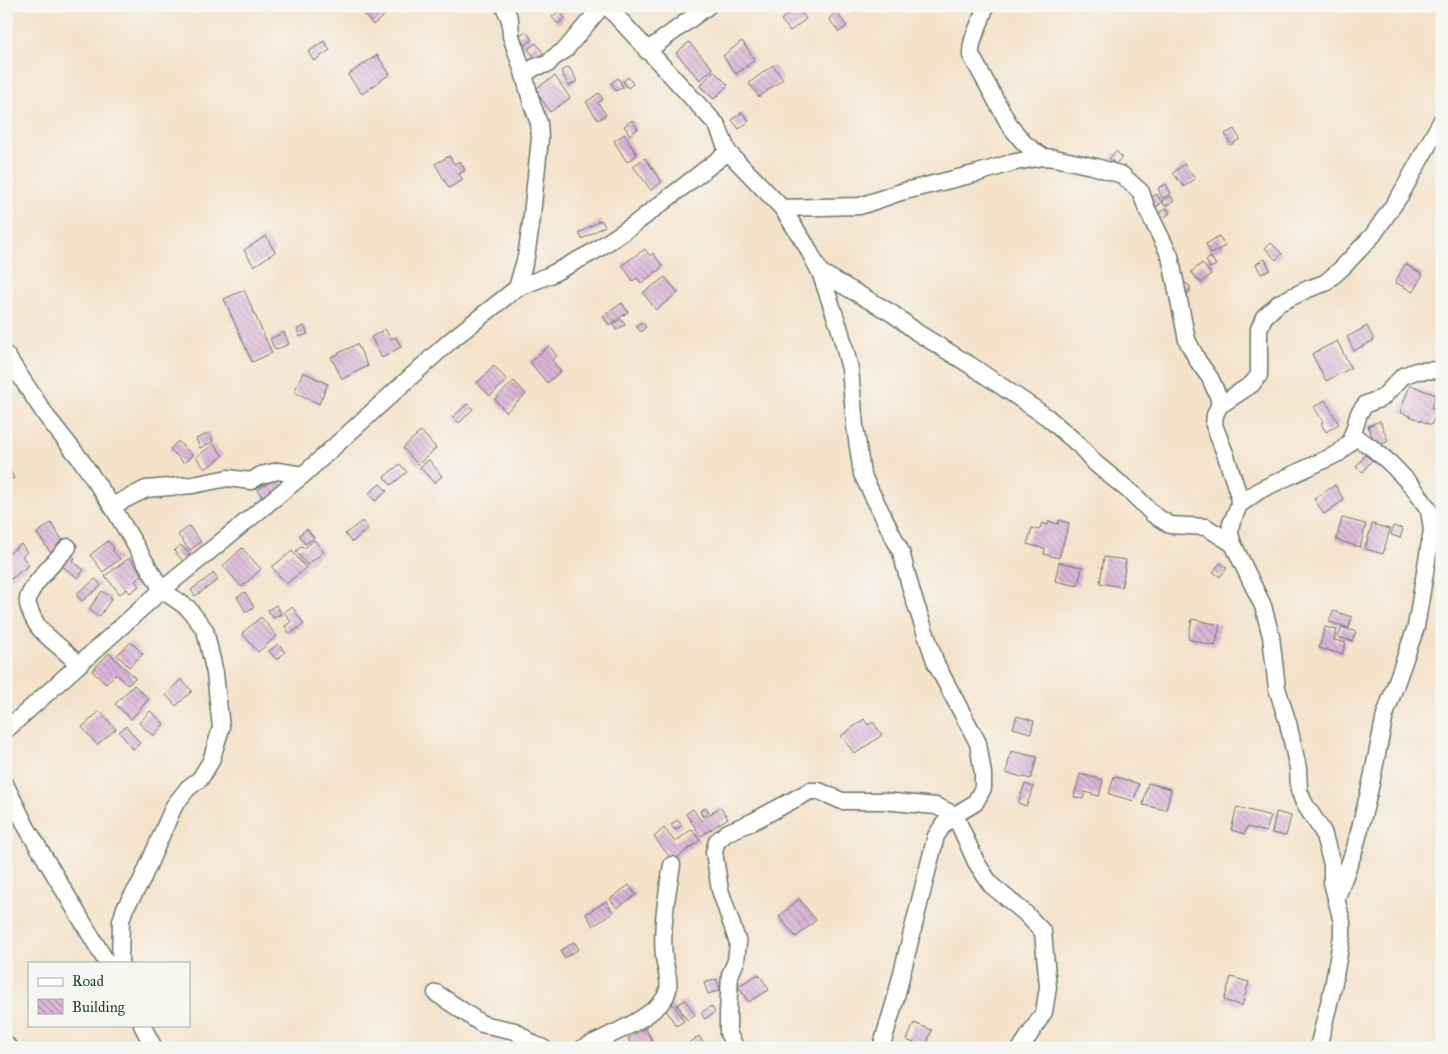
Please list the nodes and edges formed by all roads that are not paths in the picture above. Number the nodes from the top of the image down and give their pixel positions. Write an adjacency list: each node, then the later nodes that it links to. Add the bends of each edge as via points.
1 (504, 6): 7 (street)
2 (602, 6): 7 (street, via 565,50 548,64 535,67)
3 (606, 6): 6 (street)
4 (708, 6): 6 (street)
5 (985, 6): 10 (street, via 970,44 970,55 1010,126)
6 (647, 51): 9 (street, via 717,126)
7 (524, 76): 13 (street, via 540,123 540,138 532,224)
8 (1442, 120): 16 (street, via 1389,214 1373,235 1324,283 1279,303 1264,317 1260,328 1259,375 1252,384)
9 (728, 152): 11 (street); 13 (street, via 593,252 550,276)
10 (1042, 157): 11 (street, via 902,192 860,206); 16 (street, via 1122,175 1141,192 1170,256 1187,340 1219,398)
11 (782, 208): 12 (street)
12 (820, 272): 21 (street, via 893,314 1047,417 1154,515 1170,525 1206,527); 27 (street, via 850,369 862,474 901,552 936,664 978,743 982,788 975,803)
13 (516, 288): 18 (street, via 450,341)
14 (6, 355): 20 (street)
15 (1442, 370): 17 (street, via 1416,371 1403,376 1382,398 1366,404 1359,413)
16 (1219, 406): 19 (street, via 1214,425 1238,493)
17 (1352, 435): 19 (street, via 1339,453 1260,490); 29 (street, via 1390,462 1413,487 1429,510 1432,530 1416,627 1385,715 1364,814)
18 (303, 475): 20 (street, via 278,471 251,481 228,478 146,489); 23 (street)
19 (1238, 504): 21 (street, via 1231,524)
20 (112, 506): 23 (street)
21 (1233, 544): 29 (street, via 1263,606 1271,636 1277,688 1298,768 1299,790 1323,832 1332,864)
22 (68, 547): 24 (street, via 27,600 40,630)
23 (162, 590): 24 (street); 31 (street, via 188,608 205,630 215,674 221,728 211,761 200,779 174,806 141,882 125,908 121,921)
24 (78, 665): 25 (street)
25 (6, 730)
26 (6, 786): 30 (street, via 27,828)
27 (956, 815): 39 (street, via 936,806 842,801 818,790 728,832 717,841 714,852 720,890 738,943 730,975 728,1013 728,1032); 40 (street, via 943,825 936,836); 41 (street, via 976,862 991,885 1043,932 1048,987 1044,1012)
28 (672, 864): 38 (street, via 663,920 664,958 670,984 661,1003 631,1024)
29 (1336, 902): 42 (street, via 1342,936)
30 (107, 962)
31 (120, 962)
32 (436, 993): 37 (street, via 482,1024 515,1031)
33 (143, 1026): 36 (street)
34 (6, 1044): 35 (street)
35 (9, 1048)
36 (154, 1048)
37 (541, 1048)
38 (583, 1048)
39 (736, 1048)
40 (881, 1048)
41 (1021, 1048)
42 (1318, 1048)

